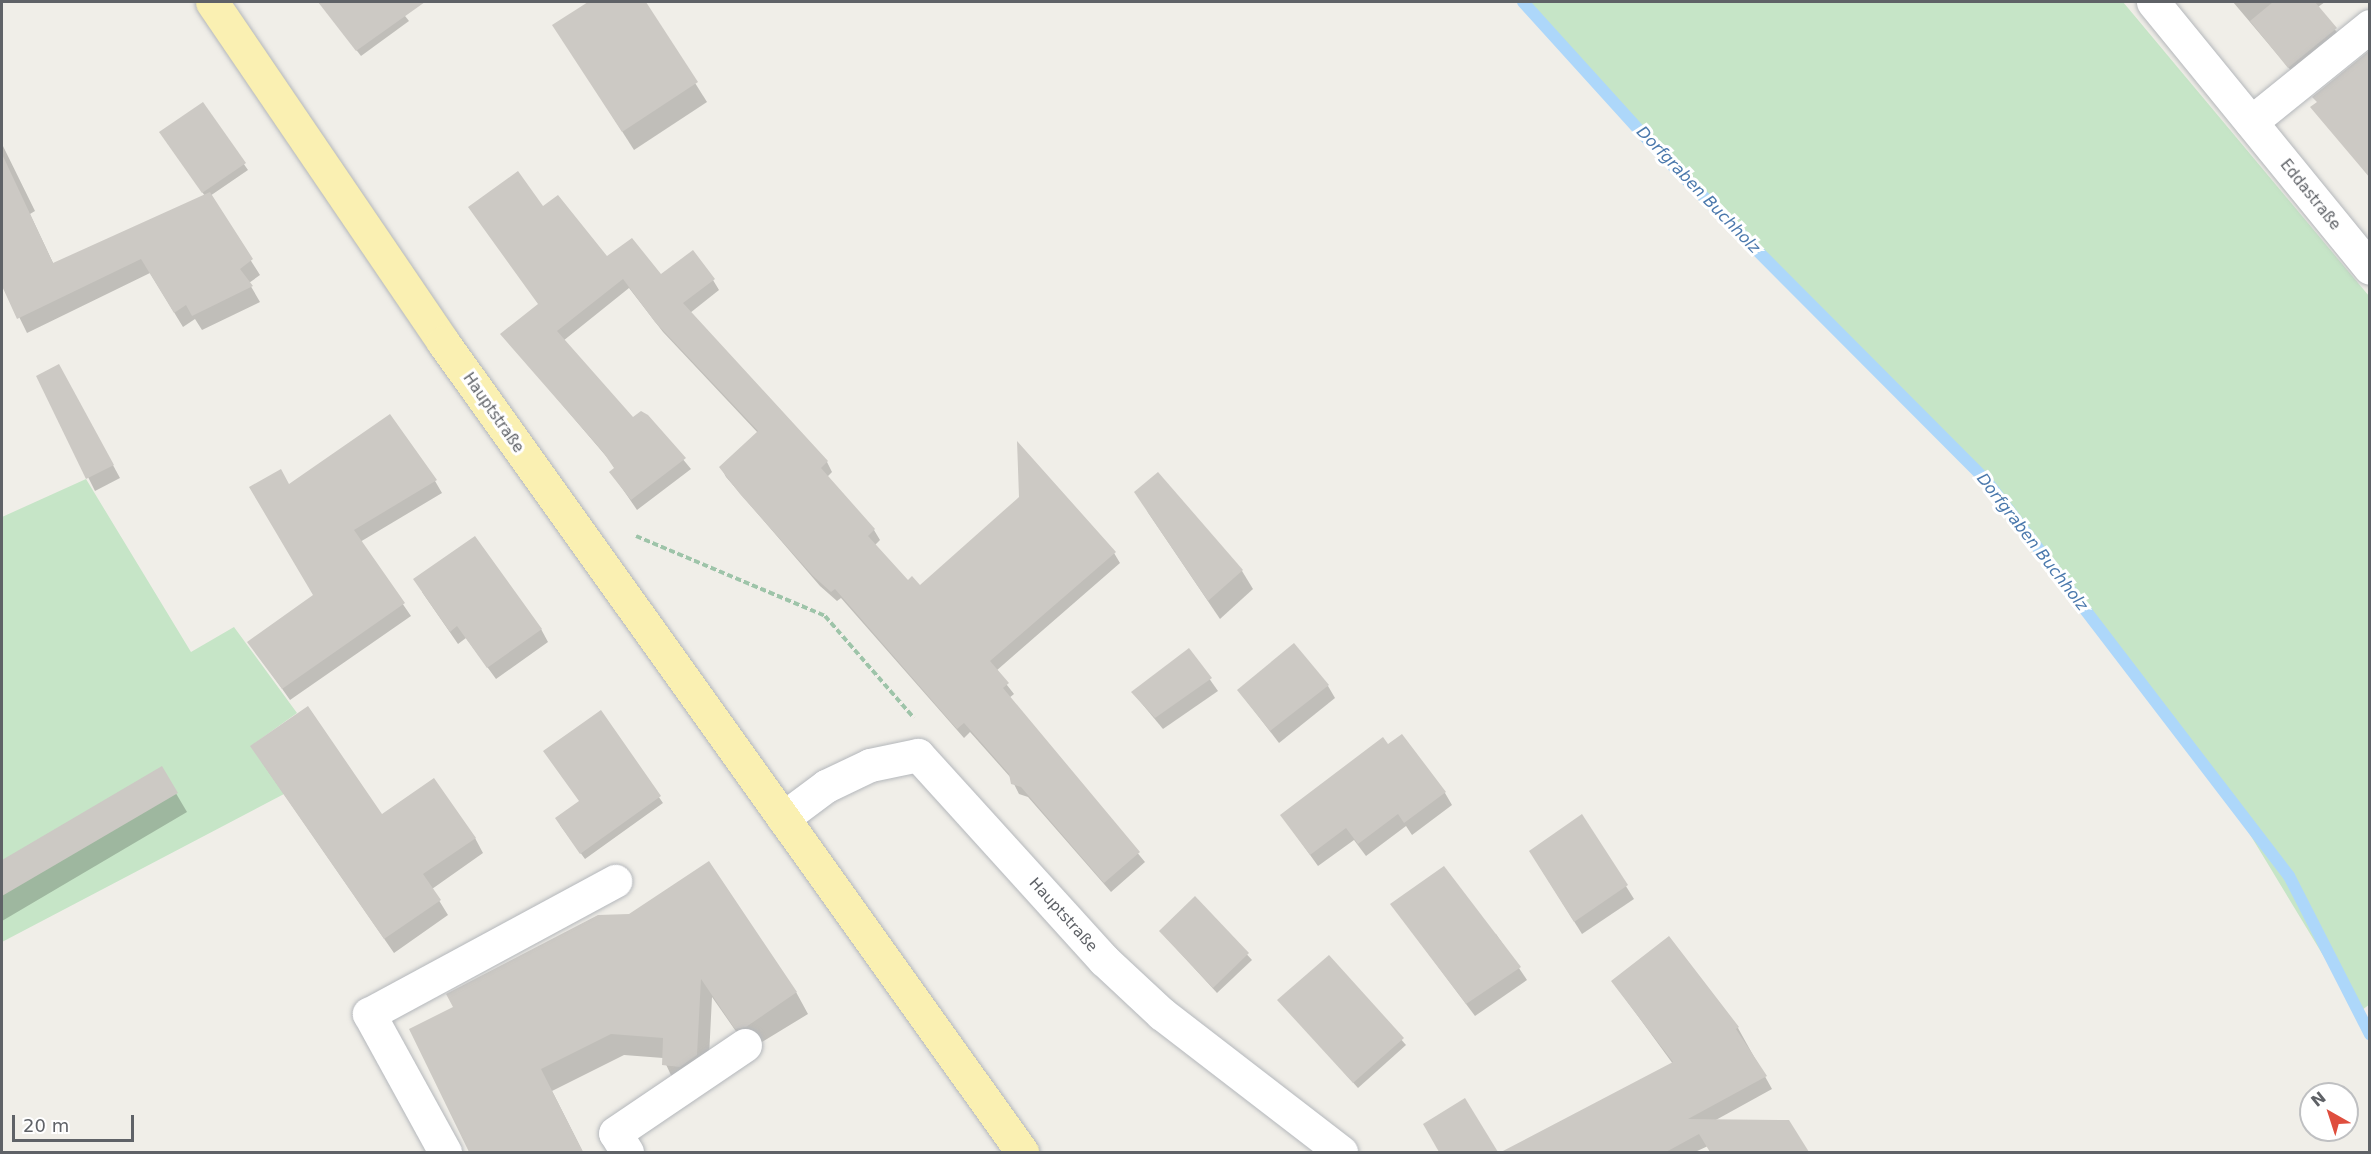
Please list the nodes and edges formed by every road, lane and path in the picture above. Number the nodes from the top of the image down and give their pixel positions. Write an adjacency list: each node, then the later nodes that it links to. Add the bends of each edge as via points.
1 (212, 2): 8 (main road, Hauptstraße, via 443,342)
2 (2153, 2): 4 (street, Eddastraße)
3 (2370, 26): 4 (street)
4 (2251, 122): 5 (street, Eddastraße)
5 (2370, 268)
6 (636, 536): 7 (path, via 825,616)
7 (918, 721)
8 (783, 818): 13 (main road, Hauptstraße); 14 (street, Hauptstraße, via 826,786 870,765 918,755 1112,968 1162,1014)
9 (615, 881): 11 (street, via 369,1014)
10 (745, 1045): 12 (street, via 615,1133)
11 (445, 1152)
12 (627, 1152)
13 (1022, 1152)
14 (1341, 1152)

